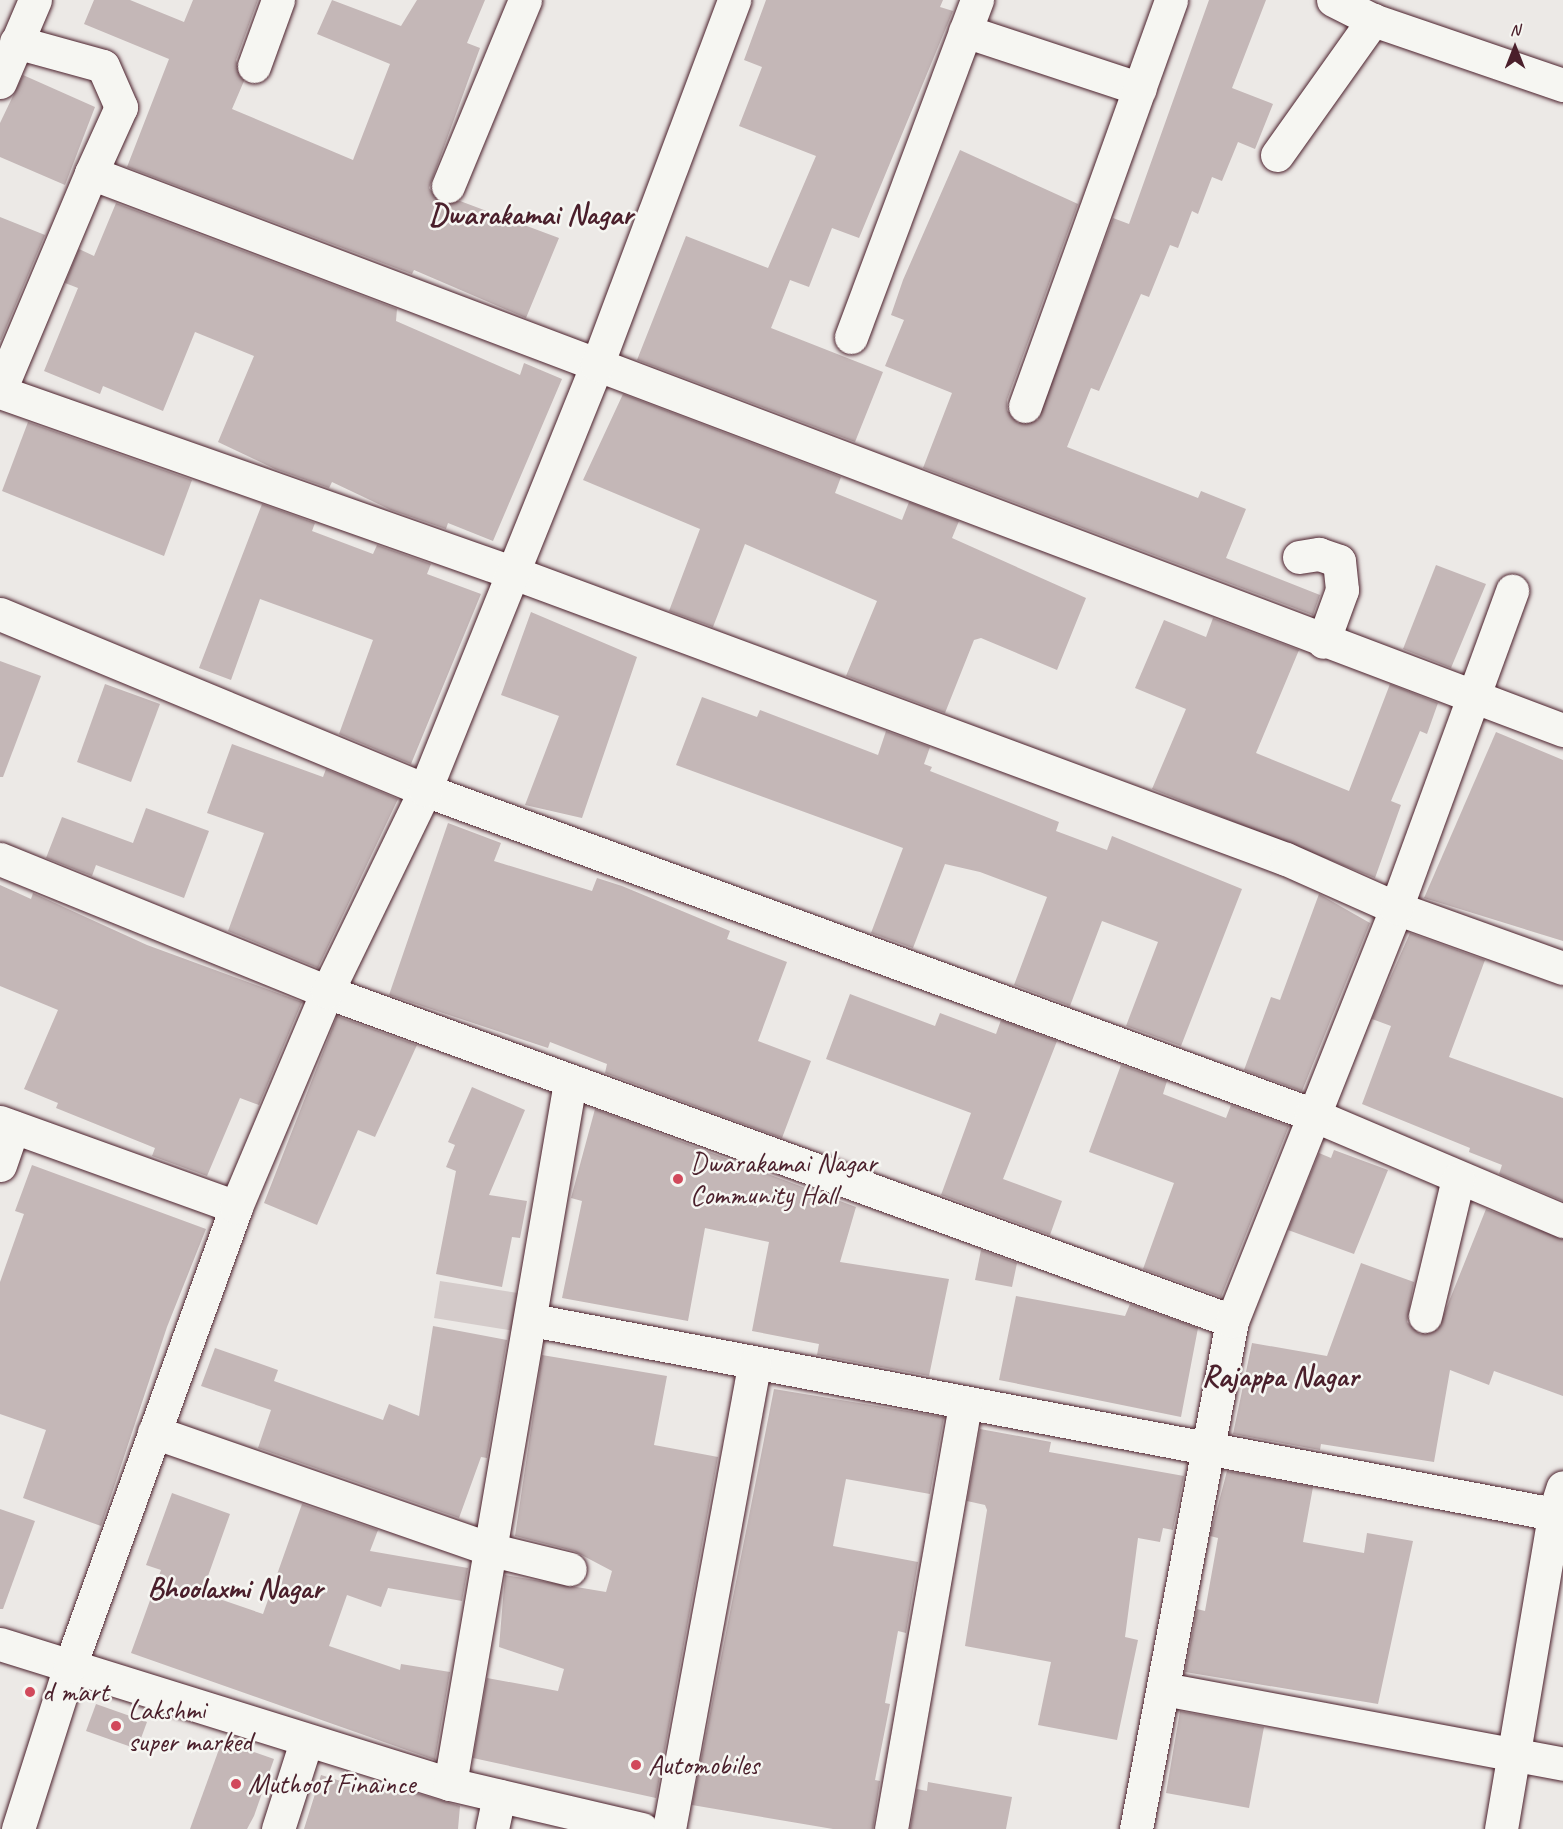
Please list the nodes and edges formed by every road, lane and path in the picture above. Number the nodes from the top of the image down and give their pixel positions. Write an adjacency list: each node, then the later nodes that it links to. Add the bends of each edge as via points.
1 (35, 0): 10 (street)
2 (278, 0): 11 (street)
3 (525, 0): 17 (street)
4 (734, 0): 19 (street)
5 (977, 0): 9 (street)
6 (1171, 0): 14 (street)
7 (1339, 1): 8 (street)
8 (1373, 20): 13 (street); 15 (street)
9 (965, 31): 14 (street); 18 (street)
10 (16, 42): 12 (street); 16 (street, via 103,66 121,106)
11 (254, 66)
12 (0, 82)
13 (1563, 85)
14 (1140, 89): 21 (street)
15 (1277, 155)
16 (91, 173): 19 (street); 20 (street)
17 (448, 186)
18 (851, 337)
19 (597, 364): 23 (street); 26 (street)
20 (0, 391): 23 (street)
21 (1025, 406)
22 (1299, 557): 26 (street, via 1319,554 1339,561 1341,590)
23 (514, 573): 29 (street); 31 (street, via 1286,859)
24 (1512, 591): 27 (street)
25 (0, 614): 29 (street)
26 (1323, 642): 27 (street)
27 (1473, 699): 28 (street); 31 (street)
28 (1563, 730)
29 (425, 790): 33 (street); 35 (street)
30 (0, 859): 33 (street)
31 (1396, 908): 32 (street); 35 (street)
32 (1563, 968)
33 (327, 992): 34 (street); 39 (street)
34 (570, 1082): 42 (street); 43 (street)
35 (1311, 1114): 38 (street); 43 (street)
36 (6, 1124): 37 (street); 39 (street)
37 (0, 1166)
38 (1458, 1179): 40 (street); 41 (street)
39 (236, 1207): 46 (street)
40 (1563, 1221)
41 (1425, 1316)
42 (532, 1320): 44 (street); 49 (street)
43 (1232, 1321): 47 (street)
44 (754, 1364): 45 (street); 63 (street)
45 (965, 1403): 47 (street); 64 (street)
46 (154, 1432): 49 (street); 52 (street)
47 (1211, 1449): 48 (street); 53 (street)
48 (1558, 1500): 55 (street)
49 (492, 1550): 50 (street); 57 (street)
50 (570, 1569)
51 (0, 1644): 52 (street)
52 (70, 1666): 54 (street); 59 (street)
53 (1164, 1689): 55 (street); 65 (street)
54 (306, 1742): 57 (street); 60 (street)
55 (1512, 1755): 56 (street); 66 (street)
56 (1563, 1764)
57 (450, 1785): 58 (street)
58 (499, 1796): 61 (street); 62 (street)
59 (18, 1829)
60 (278, 1829)
61 (492, 1829)
62 (642, 1829)
63 (669, 1829)
64 (891, 1829)
65 (1136, 1829)
66 (1501, 1829)

